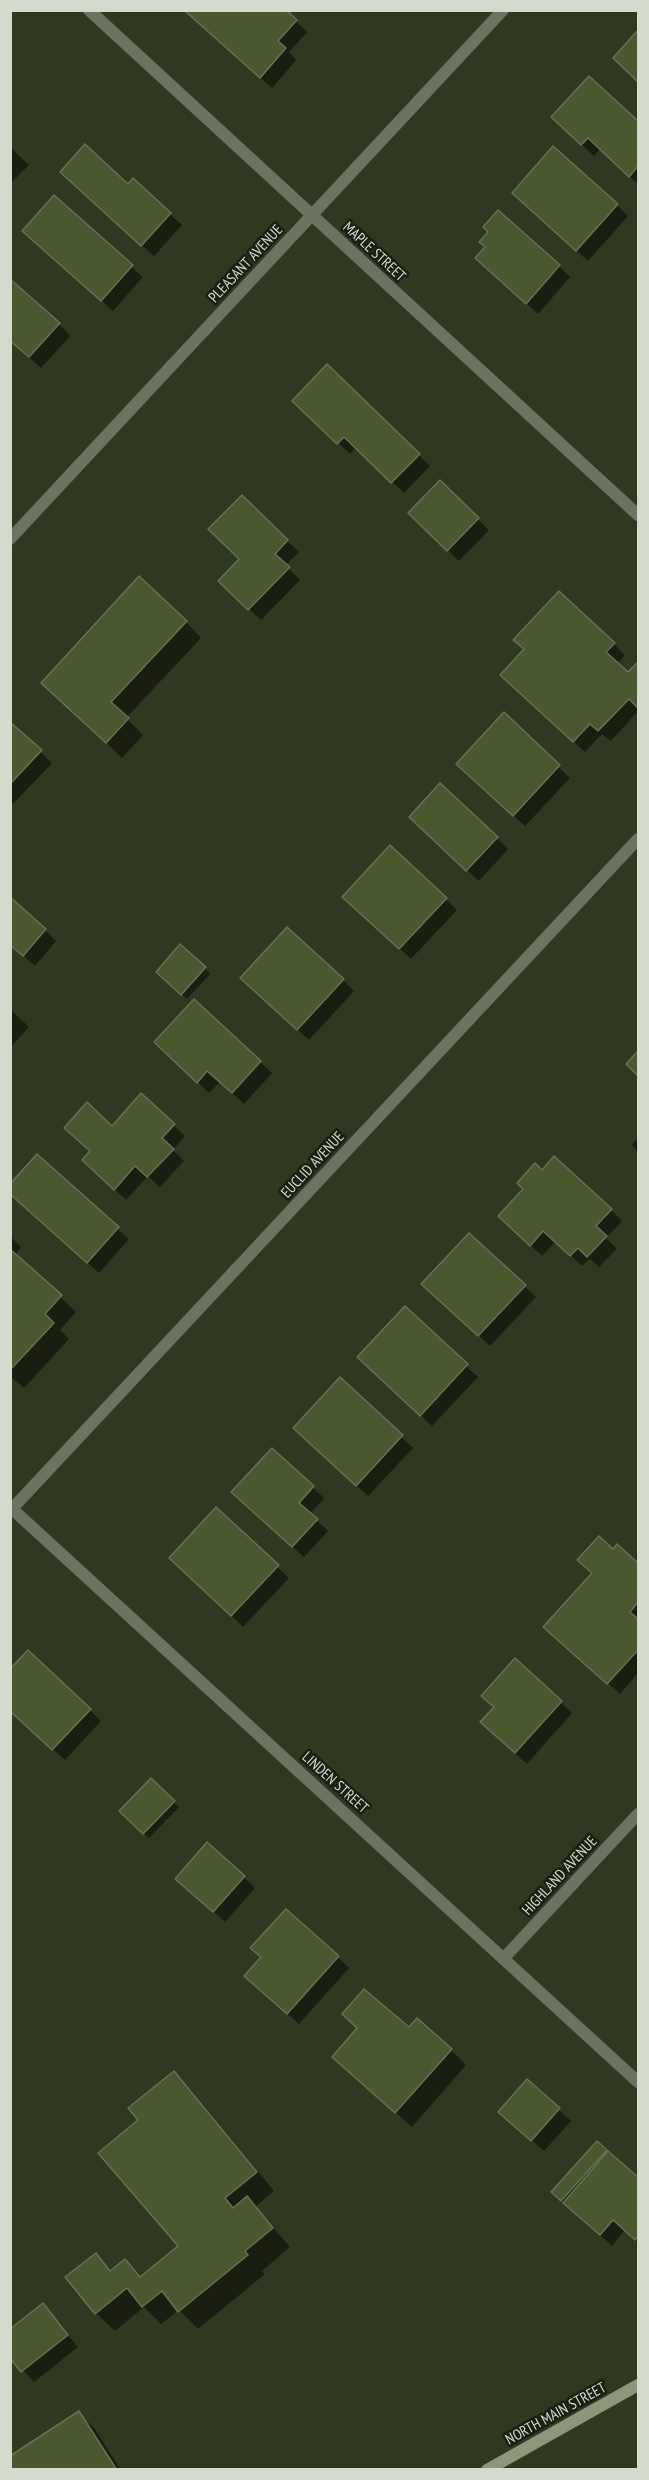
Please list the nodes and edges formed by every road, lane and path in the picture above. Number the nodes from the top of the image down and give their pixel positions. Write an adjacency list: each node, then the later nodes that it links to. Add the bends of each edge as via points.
1 (89, 10): 3 (street, MAPLE STREET)
2 (503, 10): 3 (street, PLEASANT AVENUE)
3 (312, 215): 4 (street, MAPLE STREET); 5 (street, PLEASANT AVENUE)
4 (639, 515)
5 (10, 539)
6 (639, 839): 7 (street, EUCLID AVENUE)
7 (11, 1509): 9 (street, LINDEN STREET)
8 (639, 1814): 9 (street, HIGHLAND AVENUE)
9 (504, 1958): 10 (street, LINDEN STREET)
10 (639, 2082)
11 (639, 2385): 12 (street, NORTH MAIN STREET)
12 (487, 2469)

